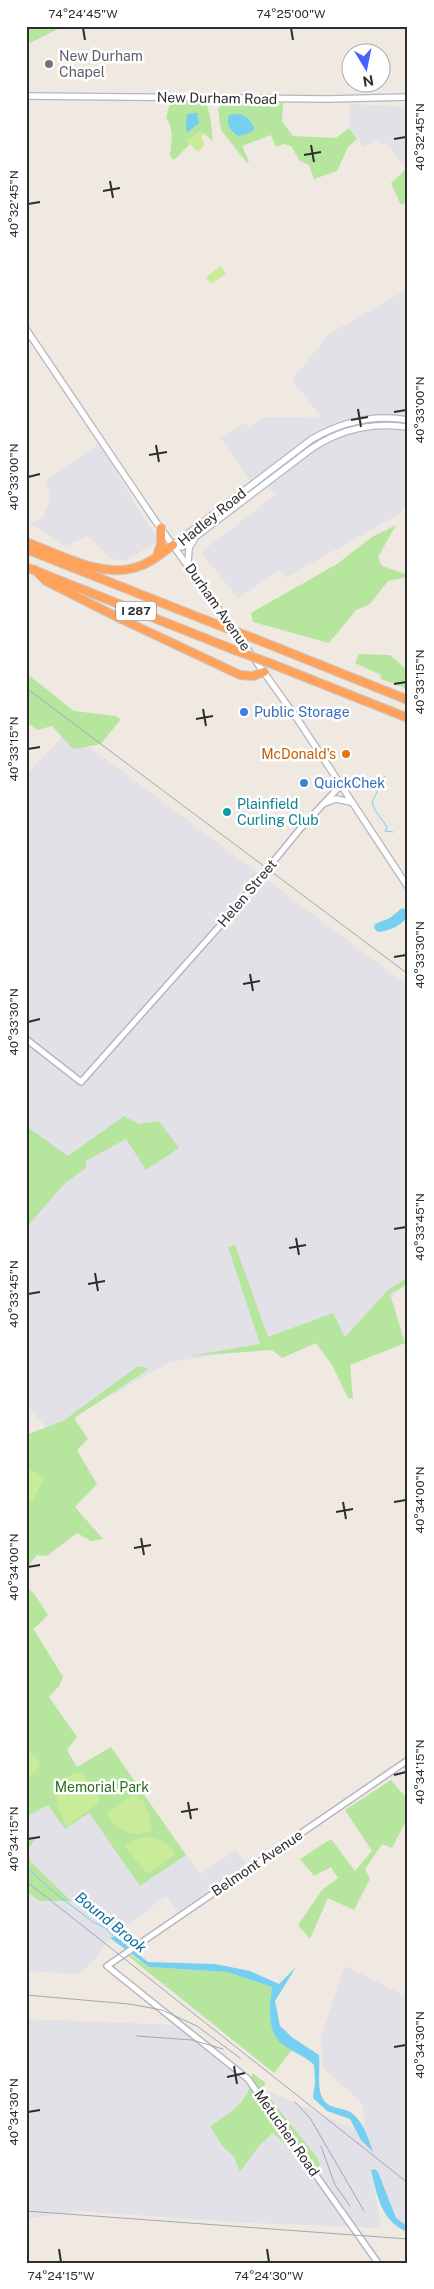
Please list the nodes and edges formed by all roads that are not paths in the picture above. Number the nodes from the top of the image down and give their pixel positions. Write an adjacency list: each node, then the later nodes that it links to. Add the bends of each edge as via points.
1 (26, 96): 2 (main road, New Durham Road)
2 (408, 97)
3 (26, 329): 6 (main road, Durham Avenue)
4 (408, 420): 9 (main road, Hadley Road, via 371,418 328,430)
5 (408, 427): 7 (main road, Hadley Road, via 372,426 331,437)
6 (161, 528): 9 (main road, Durham Avenue); 11 (highway, via 161,544)
7 (198, 535): 9 (main road, Hadley Road, via 182,546); 12 (main road, via 189,548)
8 (26, 542): 11 (highway, via 105,569 132,569)
9 (173, 545): 11 (highway); 12 (main road, Durham Avenue)
10 (26, 549): 16 (highway, I 287, bridge)
11 (156, 558)
12 (188, 564): 15 (main road, Durham Avenue)
13 (26, 567): 14 (highway, I 287)
14 (35, 570): 15 (highway, via 46,581 240,675 253,676); 17 (highway, I 287, bridge)
15 (264, 672): 18 (main road, Durham Avenue)
16 (408, 700)
17 (408, 718)
18 (340, 786): 19 (main road, Durham Avenue); 20 (street, Helen Street)
19 (352, 802): 20 (main road, via 339,798); 21 (main road, Durham Avenue)
20 (324, 803): 22 (street, Helen Street, via 81,1082)
21 (408, 887)
22 (26, 1039)
23 (408, 1760): 24 (street, Belmont Avenue)
24 (107, 1966): 25 (street, Metuchen Road, via 248,2079)
25 (378, 2263)

